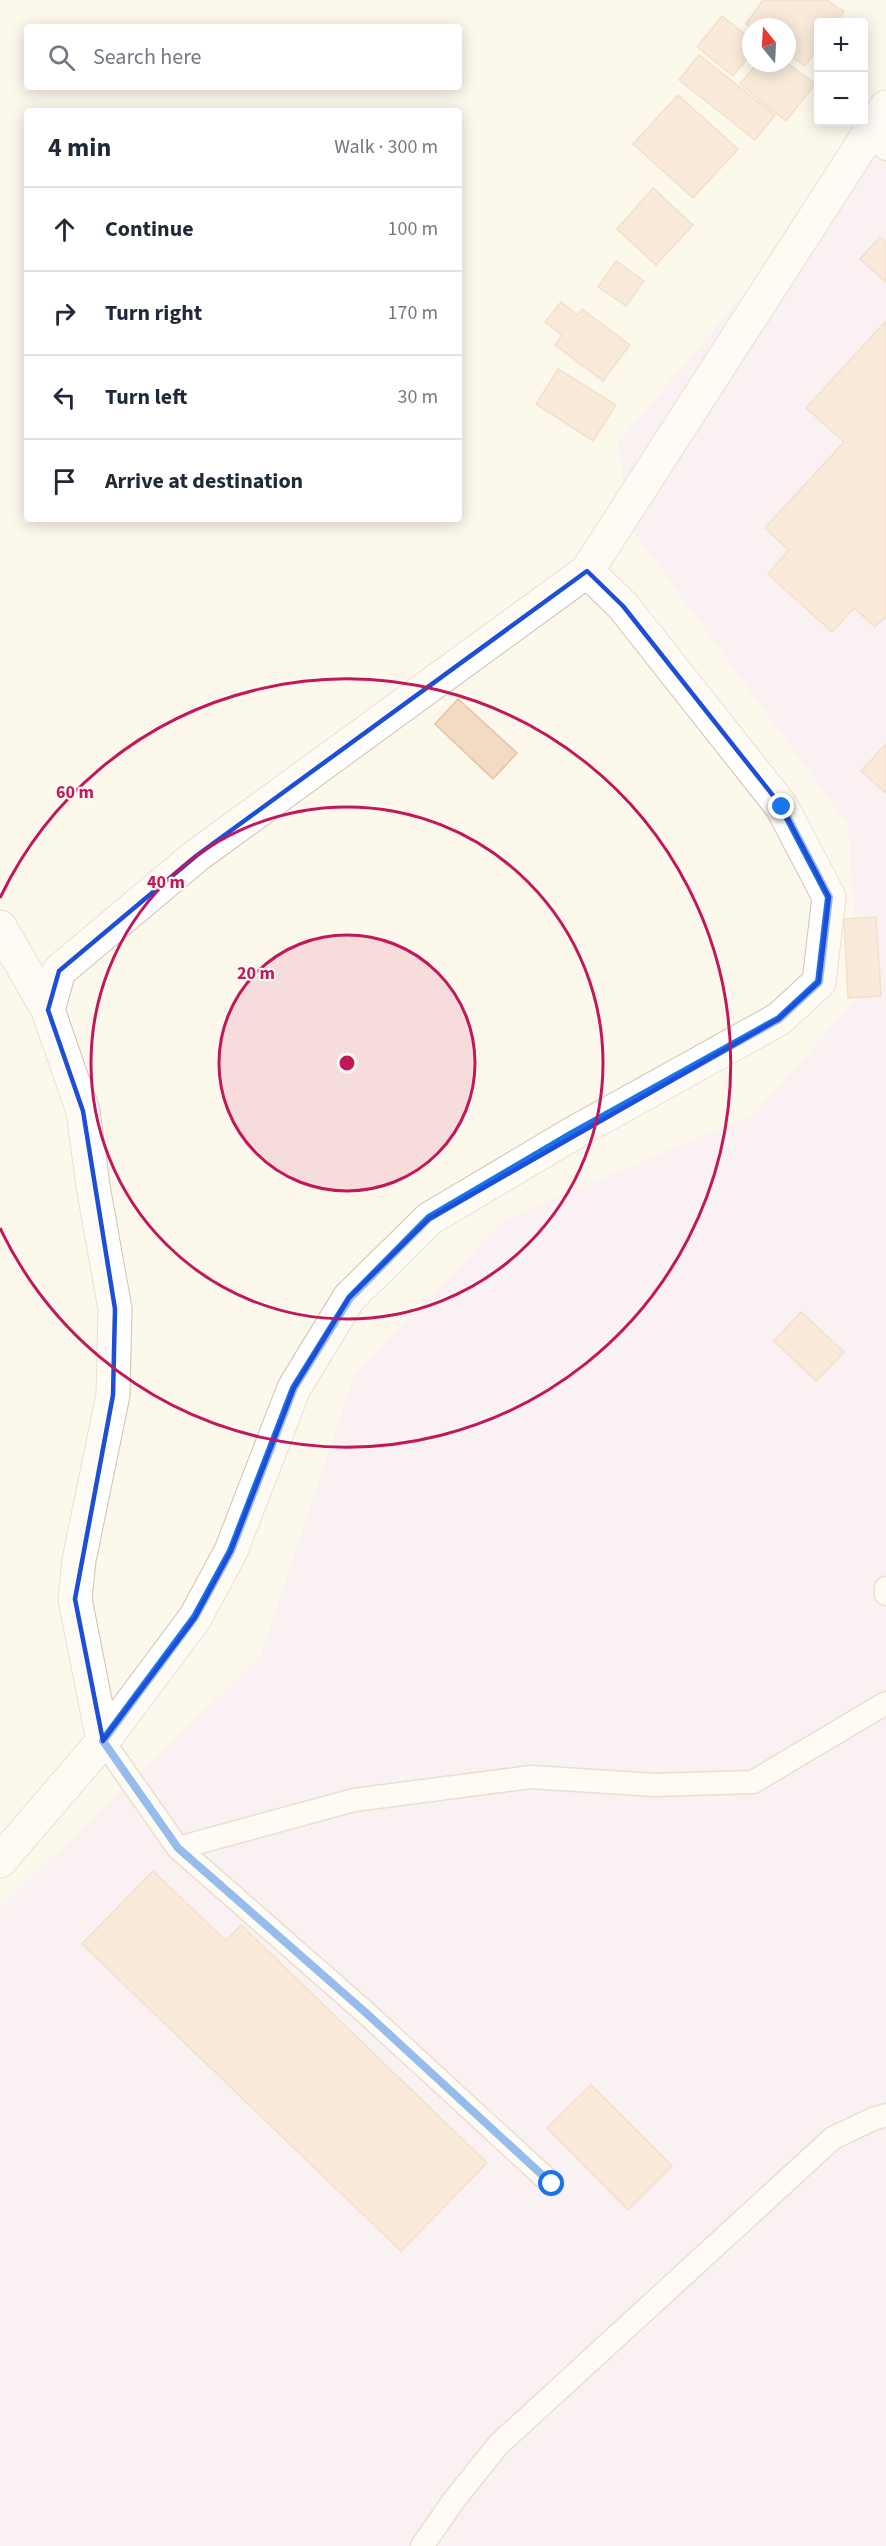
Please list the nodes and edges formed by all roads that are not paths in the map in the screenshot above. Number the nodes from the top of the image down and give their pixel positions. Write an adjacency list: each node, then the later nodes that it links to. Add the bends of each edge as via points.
1 (886, 107): 2 (street)
2 (877, 142): 3 (street)
3 (587, 571): 5 (street, via 196,856 59,971); 9 (street, via 623,606 782,807 829,897 819,982 779,1019 429,1218 350,1298 294,1388 231,1551 195,1617)
4 (0, 927): 5 (street)
5 (48, 1010): 9 (street, via 83,1111 115,1309 113,1395 79,1560 75,1599)
6 (886, 1588): 7 (lane)
7 (886, 1594)
8 (886, 1702): 10 (lane, via 753,1782 654,1785 531,1777 354,1800)
9 (103, 1741): 10 (lane); 11 (street)
10 (178, 1848): 13 (lane)
11 (0, 1861)
12 (886, 2115): 14 (lane, via 833,2138 498,2445)
13 (552, 2184)
14 (422, 2546)

